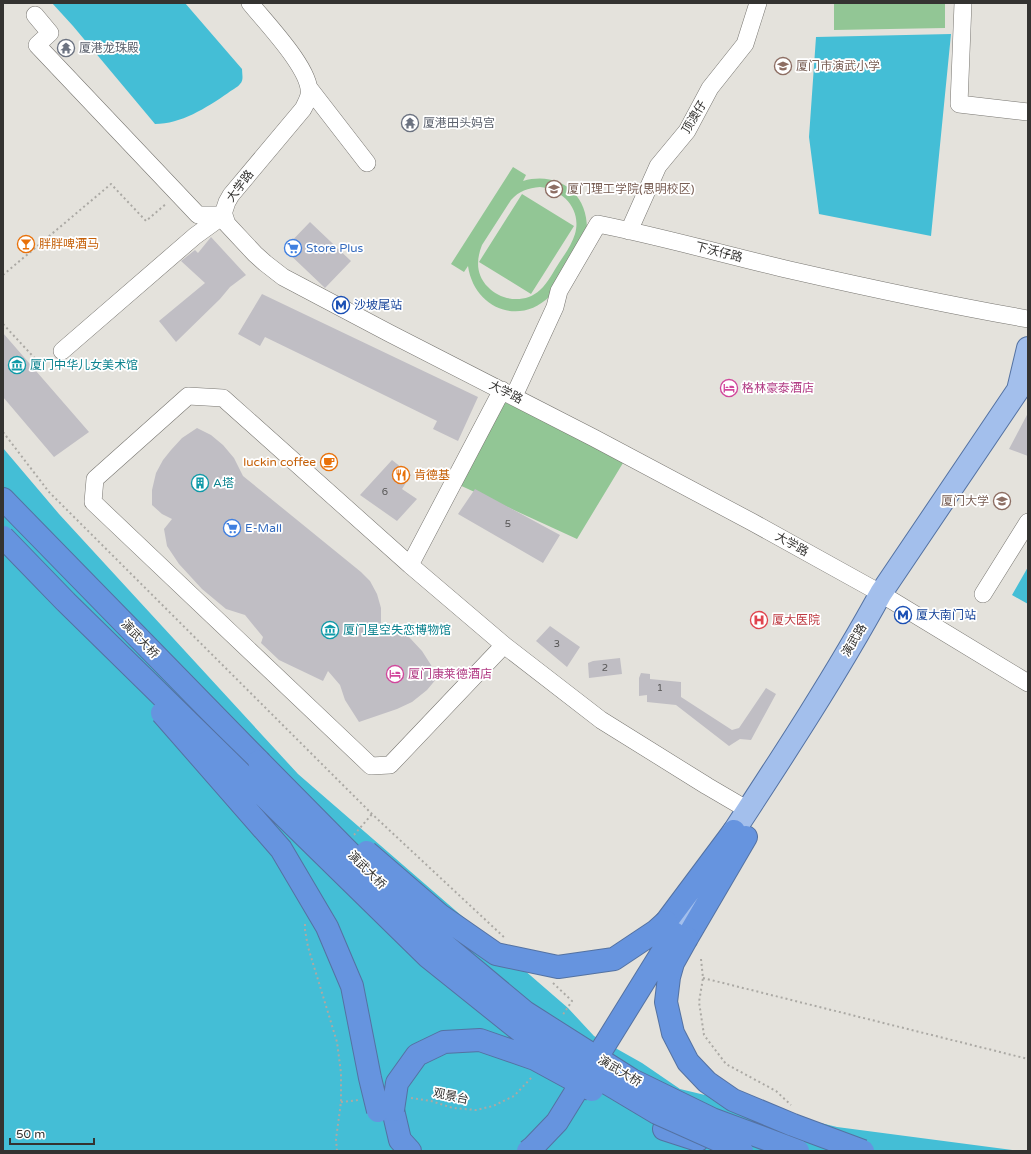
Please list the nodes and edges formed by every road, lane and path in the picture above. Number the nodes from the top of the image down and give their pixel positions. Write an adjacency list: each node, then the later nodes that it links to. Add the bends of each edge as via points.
1 (250, 3): 5 (street, via 296,60 306,76)
2 (758, 3): 10 (street, 顶澳仔, via 745,44 710,88 687,131 658,166)
3 (963, 3): 6 (street, via 959,104)
4 (35, 15): 9 (street, via 50,33 37,45 198,214)
5 (309, 88): 7 (street); 9 (street, 大学路, via 303,109 231,195)
6 (1028, 112)
7 (367, 163)
8 (171, 200): 11 (path, via 146,221 111,184)
9 (224, 215): 15 (street, via 195,236); 16 (street, 大学路, via 227,224 255,254 284,277)
10 (629, 231): 12 (street, 下沃仔路, via 791,270 969,309); 16 (street, 下沃仔路, via 598,224 559,290 555,307)
11 (3, 275)
12 (1028, 319)
13 (3, 324): 15 (path, via 41,365)
14 (1028, 348): 24 (main road, 演武路, via 1018,390)
15 (62, 351)
16 (508, 393): 22 (street); 24 (street, 大学路, via 752,522)
17 (1028, 394): 24 (main road, 演武路)
18 (3, 432): 32 (path, via 49,492 372,814)
19 (3, 499): 28 (highway, 演武大桥)
20 (1028, 522): 23 (street)
21 (3, 537): 25 (highway, 演武大桥, bridge)
22 (410, 565): 26 (street); 26 (street, via 223,398 188,396 95,479 93,502 371,766 390,765)
23 (983, 594)
24 (885, 596): 27 (street, 大学路); 29 (main road, 演武路, via 864,623 797,735); 30 (main road, 演武路, via 806,741)
25 (66, 602): 43 (highway, bridge, via 281,849 327,927 352,986 382,1126); 48 (highway, 演武大桥, bridge, via 428,957 523,1032 658,1113)
26 (504, 645): 29 (street, via 601,720)
27 (1028, 683)
28 (259, 761): 31 (highway, bridge, via 440,915 496,954 558,967 614,959 656,931); 49 (highway, 演武大桥, bridge, via 422,926 525,1012 632,1080 712,1119)
29 (748, 810): 30 (main road, 演武路)
30 (740, 834): 31 (main road, 演武路)
31 (677, 932): 45 (highway, bridge, via 557,1122); 46 (highway, bridge, via 578,1110); 50 (highway, bridge, via 666,1002 673,1033 688,1062 707,1082 733,1100)
32 (511, 944)
33 (701, 959): 34 (path)
34 (703, 978): 37 (path); 42 (path, via 699,1002 704,1035 726,1064 776,1091)
35 (550, 980): 36 (path, via 572,1001)
36 (561, 1018)
37 (1028, 1059)
38 (535, 1073): 39 (path, 观景台, via 514,1096 494,1106 476,1110 453,1108)
39 (405, 1097)
40 (362, 1099): 41 (path)
41 (341, 1102)
42 (792, 1107)
43 (396, 1151)
44 (410, 1151): 47 (highway, bridge, via 400,1140 393,1110 397,1083 417,1055 444,1042 480,1040 535,1059 664,1129)
45 (528, 1151)
46 (542, 1151)
47 (730, 1151)
48 (742, 1151)
49 (798, 1151)
50 (863, 1151)

